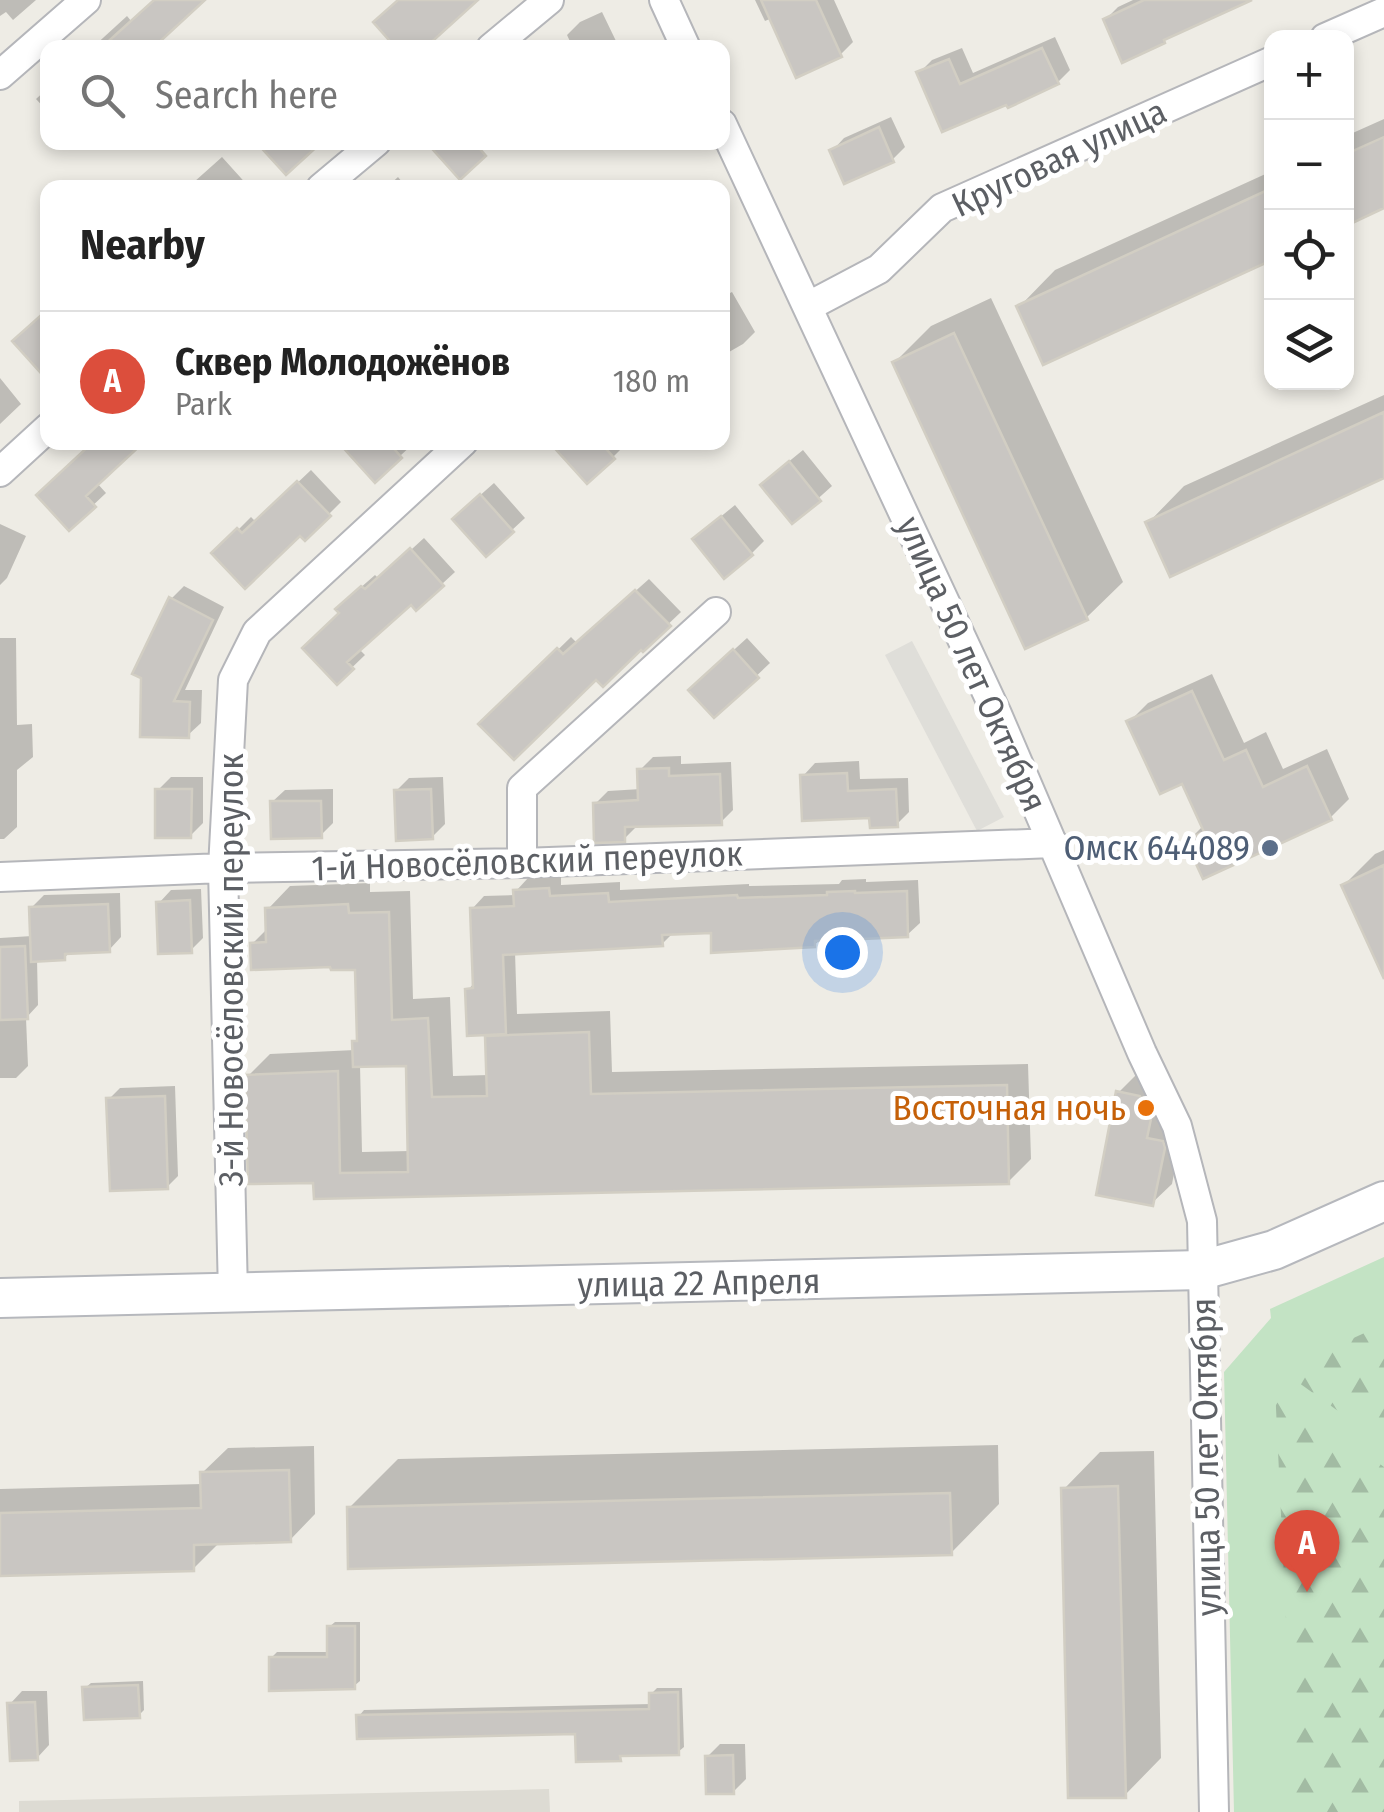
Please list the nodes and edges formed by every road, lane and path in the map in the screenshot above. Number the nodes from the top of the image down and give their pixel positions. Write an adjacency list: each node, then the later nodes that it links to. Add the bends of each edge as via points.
1 (86, 0): 7 (street)
2 (549, 0): 8 (street)
3 (664, 0): 9 (street)
4 (1384, 12): 5 (street)
5 (1344, 30)
6 (40, 40): 11 (street)
7 (40, 40)
8 (501, 40)
9 (682, 40)
10 (1264, 66): 15 (street, Круговая улица, via 942,208 878,269)
11 (0, 75)
12 (730, 141): 15 (street, улица 50 лет Октября)
13 (367, 150): 14 (street)
14 (331, 180)
15 (809, 306): 20 (street, улица 50 лет Октября)
16 (40, 435): 18 (street)
17 (455, 450): 22 (street, 3-й Новосёловский переулок, via 257,632 233,680)
18 (0, 472)
19 (716, 612): 21 (street, via 522,788)
20 (1053, 843): 21 (street, 1-й Новосёловский переулок); 25 (street, улица 50 лет Октября, via 1177,1126 1202,1221)
21 (522, 864): 22 (street, 1-й Новосёловский переулок)
22 (223, 868): 23 (street, 1-й Новосёловский переулок); 26 (street, 3-й Новосёловский переулок)
23 (0, 877)
24 (1384, 1201): 25 (main road, улица 22 Апреля, via 1274,1250)
25 (1202, 1270): 26 (main road, улица 22 Апреля); 28 (street, улица 50 лет Октября)
26 (233, 1294): 27 (main road, улица 22 Апреля)
27 (0, 1298)
28 (1214, 1812)

